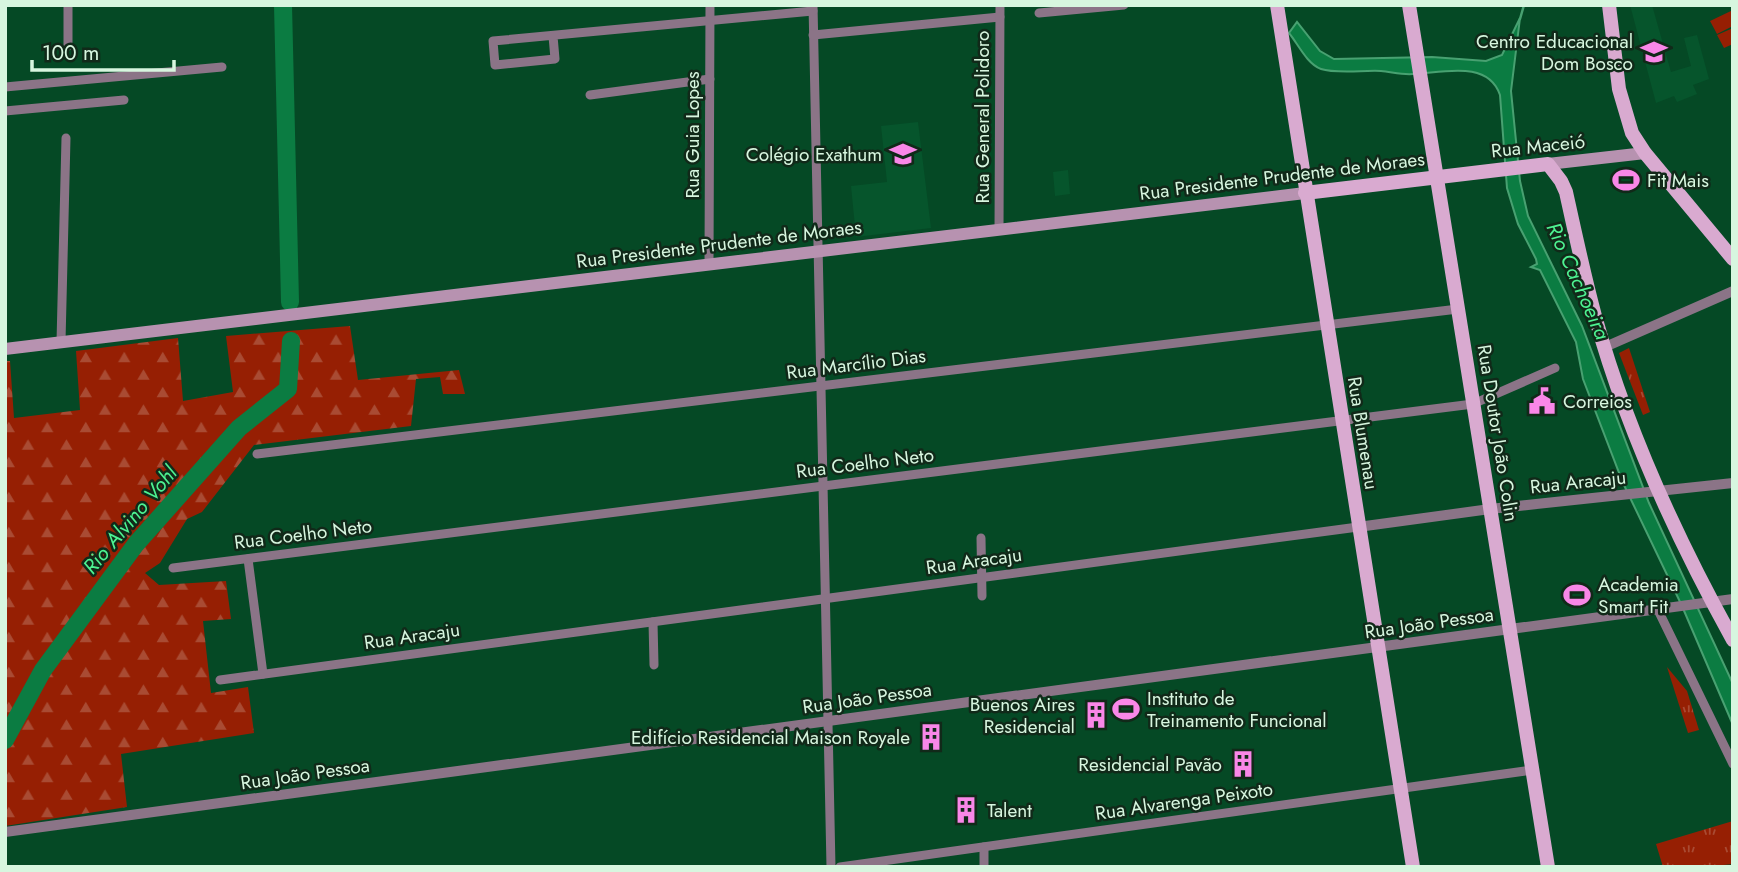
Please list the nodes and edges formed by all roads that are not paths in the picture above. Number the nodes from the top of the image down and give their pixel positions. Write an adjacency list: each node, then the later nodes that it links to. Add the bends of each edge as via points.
1 (68, 5): 14 (street)
2 (710, 5): 11 (street, Rua Guia Lopes)
3 (1000, 5): 10 (street, Rua General Polidoro)
4 (1124, 5): 9 (street)
5 (1277, 5): 25 (main road, Rua Blumenau)
6 (1409, 5): 24 (main road, Rua Doutor João Colin)
7 (1609, 5): 22 (main road, via 1623,108)
8 (813, 8): 11 (street); 12 (street)
9 (1039, 13)
10 (1000, 17): 12 (street); 26 (street, Rua General Polidoro)
11 (710, 21): 13 (street); 16 (street, Rua Guia Lopes)
12 (813, 35): 27 (street)
13 (553, 36): 13 (street, via 493,41 495,65 555,59)
14 (68, 46)
15 (222, 67): 17 (street)
16 (710, 79): 18 (street); 29 (street, Rua Guia Lopes)
17 (5, 88)
18 (590, 95)
19 (124, 100): 20 (street)
20 (5, 111)
21 (66, 138): 33 (street)
22 (1644, 153): 23 (main road, Rua Maceió); 28 (main road)
23 (1548, 164): 24 (main road, Rua Maceió); 34 (main road, via 1566,192)
24 (1437, 177): 25 (main road, Rua Presidente Prudente de Moraes); 31 (main road, Rua Doutor João Colin)
25 (1305, 193): 26 (main road, Rua Presidente Prudente de Moraes); 32 (main road, Rua Blumenau)
26 (999, 229): 27 (main road, Rua Presidente Prudente de Moraes)
27 (818, 251): 29 (main road, Rua Presidente Prudente de Moraes); 37 (street)
28 (1733, 259)
29 (709, 264): 33 (main road, Rua Presidente Prudente de Moraes)
30 (1733, 291): 34 (street)
31 (1458, 309): 32 (street, Rua Marcílio Dias); 38 (main road, Rua Doutor João Colin)
32 (1326, 325): 37 (street, Rua Marcílio Dias); 39 (main road, Rua Blumenau)
33 (61, 342): 35 (main road, Rua Presidente Prudente de Moraes)
34 (1605, 347): 43 (main road)
35 (5, 349)
36 (1555, 368): 38 (street, Rua Coelho Neto)
37 (820, 386): 40 (street, Rua Marcílio Dias); 42 (street)
38 (1473, 404): 39 (street, Rua Coelho Neto); 44 (main road, Rua Doutor João Colin)
39 (1341, 421): 42 (street, Rua Coelho Neto); 45 (main road, Rua Blumenau)
40 (257, 454)
41 (1733, 483): 43 (street, Rua Aracaju)
42 (823, 486): 47 (street, Rua Coelho Neto); 51 (street)
43 (1652, 491): 44 (street, Rua Aracaju); 53 (main road)
44 (1490, 509): 45 (street, Rua Aracaju); 56 (main road, Rua Doutor João Colin)
45 (1358, 527): 49 (street, Rua Aracaju); 58 (main road, Rua Blumenau)
46 (981, 538): 49 (street)
47 (248, 559): 48 (street, Rua Coelho Neto); 60 (street)
48 (173, 568)
49 (981, 577): 50 (street); 51 (street, Rua Aracaju)
50 (982, 596)
51 (825, 598): 55 (street, Rua Aracaju); 62 (street)
52 (1733, 599): 53 (street, Rua João Pessoa)
53 (1706, 603): 54 (street, Rua João Pessoa); 57 (main road)
54 (1658, 610): 56 (street, Rua João Pessoa); 63 (street)
55 (653, 621): 59 (street); 60 (street, Rua Aracaju)
56 (1510, 629): 58 (street, Rua João Pessoa); 64 (main road, Rua Doutor João Colin)
57 (1733, 640)
58 (1377, 647): 62 (street, Rua João Pessoa); 65 (main road, Rua Blumenau)
59 (654, 666)
60 (263, 674): 61 (street, Rua Aracaju)
61 (220, 680)
62 (828, 721): 66 (street, Rua João Pessoa); 68 (street)
63 (1733, 764)
64 (1532, 770): 65 (street, Rua Alvarenga Peixoto); 72 (main road, Rua Doutor João Colin)
65 (1400, 788): 67 (street, Rua Alvarenga Peixoto); 71 (main road, Rua Blumenau)
66 (5, 832)
67 (984, 846): 69 (street, Rua Alvarenga Peixoto); 70 (street)
68 (831, 867)
69 (840, 867)
70 (984, 867)
71 (1413, 867)
72 (1548, 867)

